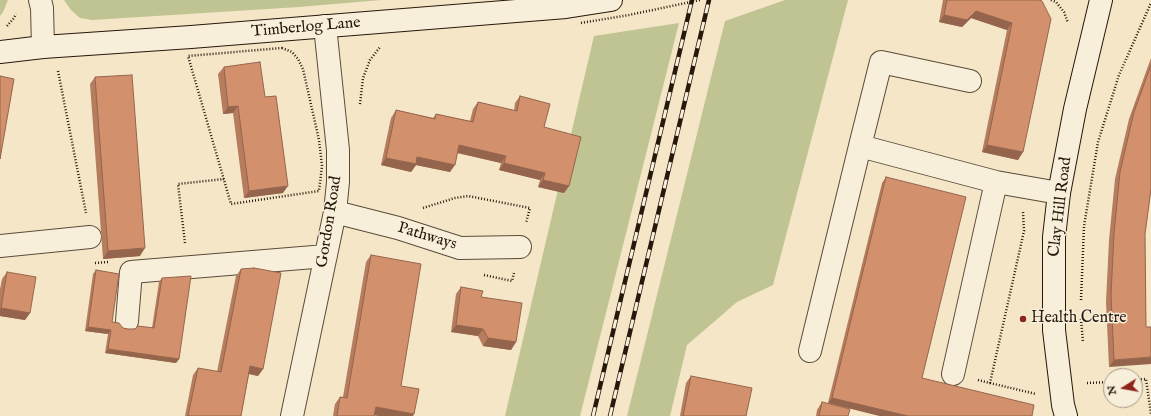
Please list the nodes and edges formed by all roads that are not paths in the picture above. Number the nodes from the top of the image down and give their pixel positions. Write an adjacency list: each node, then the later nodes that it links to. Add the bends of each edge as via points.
1 (40, 0): 5 (street)
2 (611, 0): 4 (street, Timberlog Lane, via 566,7)
3 (1101, 0): 10 (street, Clay Hill Road, via 1075,109)
4 (325, 26): 5 (street, Timberlog Lane, via 191,38); 11 (street, Gordon Road, via 338,150)
5 (43, 47): 6 (street, Timberlog Lane)
6 (0, 52)
7 (970, 81): 8 (street, via 881,62)
8 (860, 146): 9 (street); 17 (street)
9 (996, 182): 10 (street); 18 (street)
10 (1060, 193): 20 (street, Clay Hill Road, via 1054,237 1054,330)
11 (335, 212): 14 (street, Pathways, via 398,228 460,248); 15 (street, Gordon Road)
12 (90, 236): 13 (street)
13 (0, 246)
14 (520, 247)
15 (326, 256): 16 (street, via 131,272); 19 (street, Gordon Road)
16 (127, 321)
17 (810, 351)
18 (953, 374)
19 (292, 416)
20 (1066, 416)

